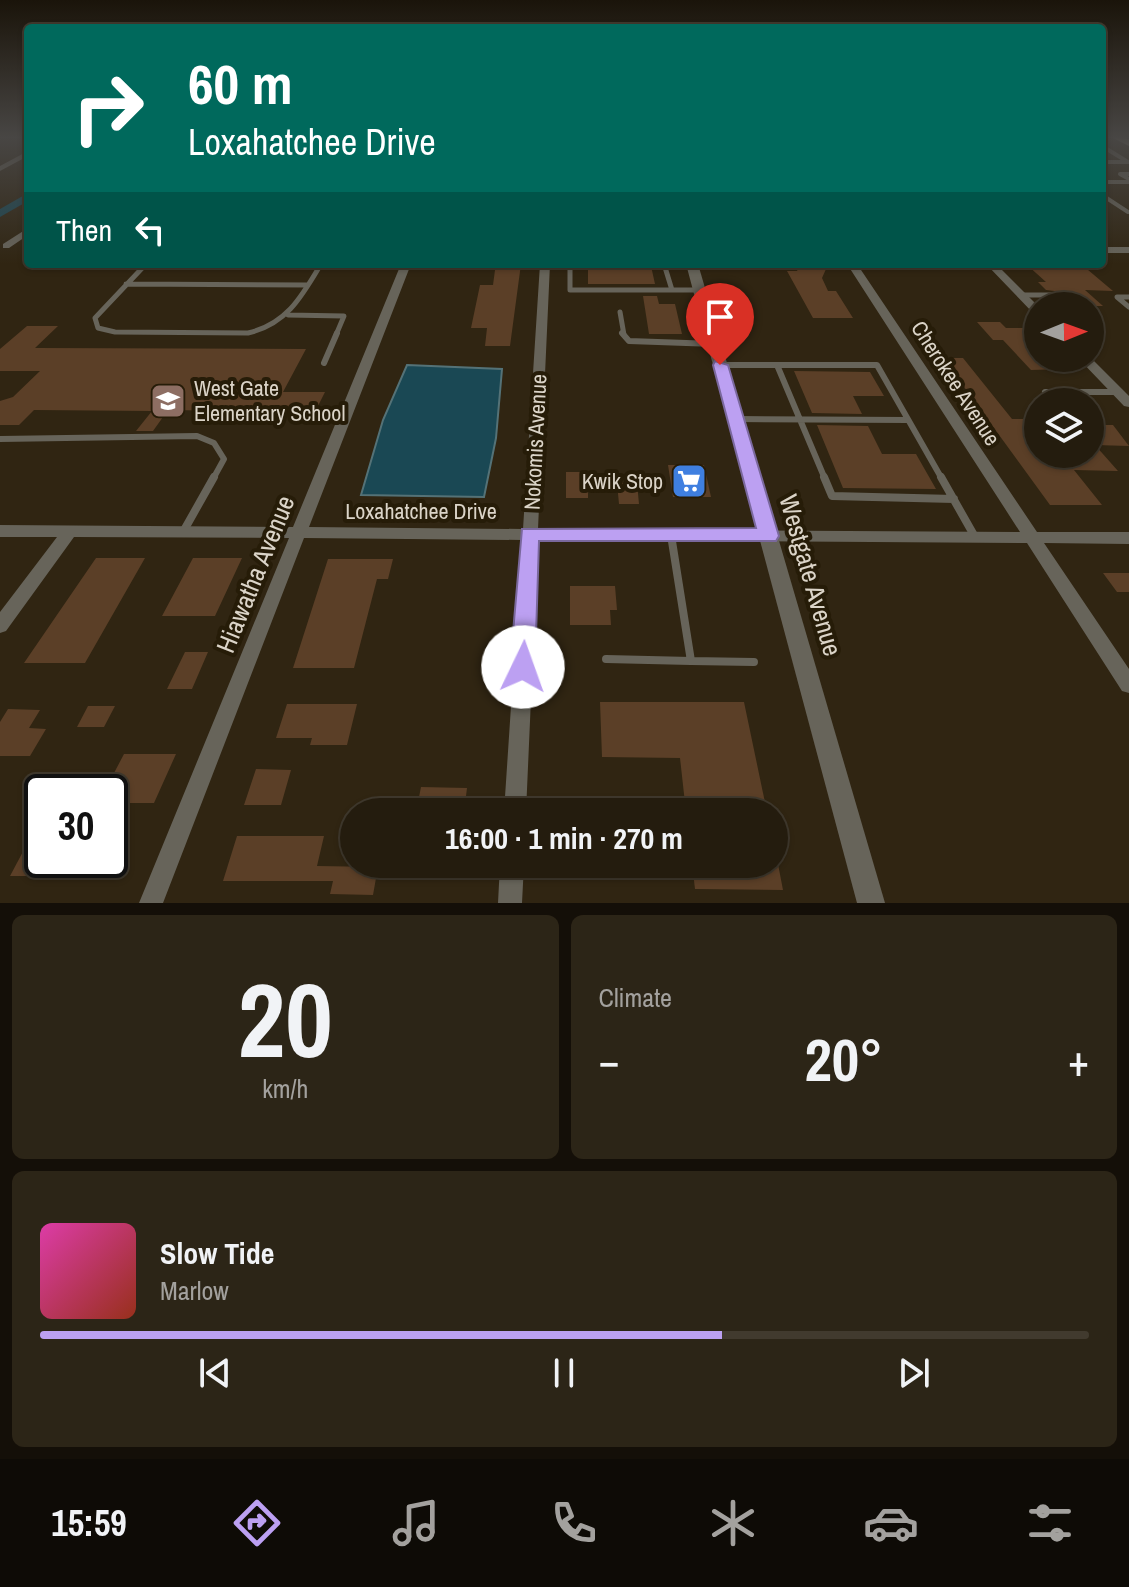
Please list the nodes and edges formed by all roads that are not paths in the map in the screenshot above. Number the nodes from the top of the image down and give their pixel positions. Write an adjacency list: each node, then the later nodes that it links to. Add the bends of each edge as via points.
1 (1106, 198): 2 (lane)
2 (1129, 212)
3 (24, 234): 5 (street)
4 (24, 246): 5 (street)
5 (3, 248)
6 (1107, 250): 7 (street)
7 (1129, 250)
8 (142, 268): 17 (lane)
9 (319, 268): 18 (lane)
10 (404, 268): 41 (street, Hiawatha Avenue)
11 (545, 268): 43 (street, Nokomis Avenue)
12 (570, 268): 19 (lane, via 570,290)
13 (665, 268): 19 (lane)
14 (693, 268): 20 (street, Westgate Avenue)
15 (855, 268): 47 (street, Cherokee Avenue)
16 (995, 268): 21 (street)
17 (126, 284): 18 (lane); 25 (lane, via 95,318 98,328 248,333 269,329)
18 (308, 285): 25 (lane)
19 (672, 290): 20 (lane)
20 (700, 290): 26 (street, Westgate Avenue)
21 (1022, 295)
22 (1129, 297): 23 (lane, via 1117,297)
23 (1129, 307)
24 (620, 312): 26 (lane, via 622,333 634,343)
25 (288, 315): 27 (lane, via 344,316)
26 (715, 344): 28 (street, Westgate Avenue)
27 (324, 363)
28 (720, 365): 29 (lane); 34 (street, Westgate Avenue)
29 (777, 365): 35 (lane); 36 (lane, via 877,365)
30 (1098, 372): 32 (street)
31 (1104, 392): 32 (lane)
32 (1117, 392): 33 (street)
33 (1129, 403)
34 (736, 419): 35 (lane); 45 (street, Westgate Avenue)
35 (800, 419): 36 (lane); 38 (lane, via 832,496)
36 (908, 420): 38 (lane)
37 (0, 439): 40 (lane, via 211,440 224,459)
38 (954, 499): 46 (lane)
39 (0, 531): 42 (street, Loxahatchee Drive)
40 (183, 532): 41 (street, Loxahatchee Drive); 42 (street, Loxahatchee Drive)
41 (300, 532): 43 (street, Loxahatchee Drive); 56 (street, Hiawatha Avenue)
42 (68, 533): 49 (street)
43 (529, 534): 44 (street, Loxahatchee Drive); 54 (street, Nokomis Avenue)
44 (671, 535): 45 (street, Loxahatchee Drive); 51 (lane)
45 (768, 536): 46 (street, Loxahatchee Drive); 58 (street, Westgate Avenue)
46 (975, 537): 47 (street, Loxahatchee Drive)
47 (1032, 537): 48 (street, Loxahatchee Drive); 53 (street, Cherokee Avenue)
48 (1129, 538)
49 (0, 626)
50 (606, 659): 51 (lane)
51 (691, 661): 52 (lane)
52 (754, 662)
53 (1129, 685)
54 (516, 798)
55 (511, 878): 57 (street)
56 (151, 903)
57 (510, 903)
58 (871, 903)

